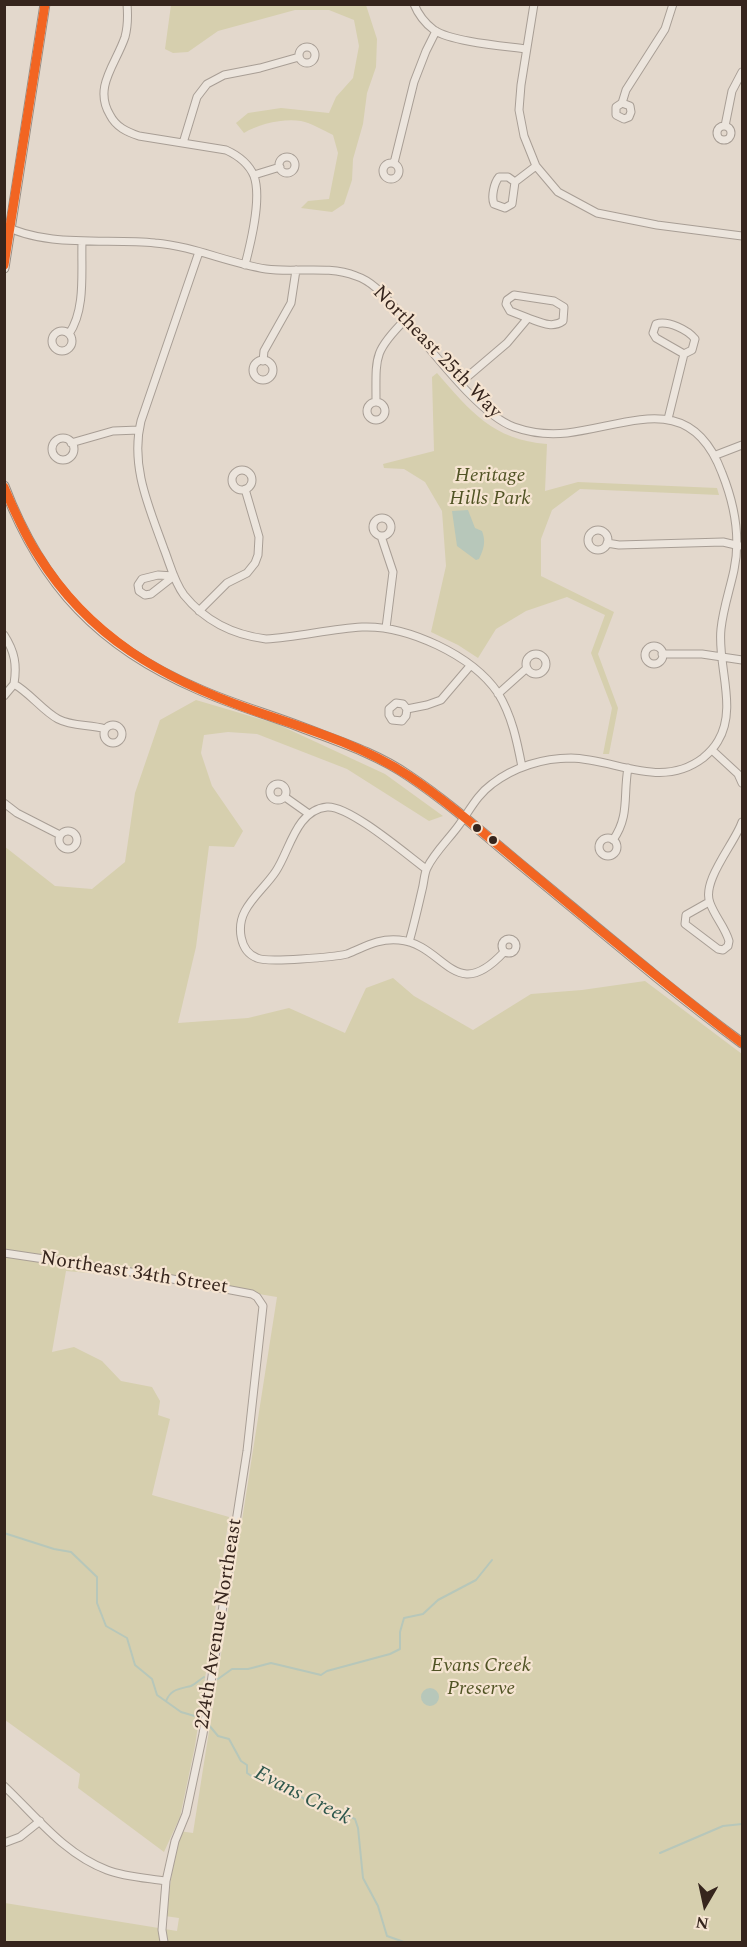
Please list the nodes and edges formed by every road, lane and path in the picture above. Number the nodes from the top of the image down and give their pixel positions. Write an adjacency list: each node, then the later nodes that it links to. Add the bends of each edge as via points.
1 (45, 4): 18 (main road)
2 (127, 4): 12 (street, via 126,34 105,80 106,110 119,127 139,136)
3 (414, 4): 6 (street)
4 (534, 4): 7 (street)
5 (673, 4): 10 (street, via 665,29 626,90)
6 (436, 31): 7 (street); 13 (street, via 414,82)
7 (526, 49): 14 (street, via 519,110)
8 (299, 57): 12 (street, via 224,75 207,84 197,97)
9 (742, 72): 11 (street, via 732,91)
10 (622, 103)
11 (725, 126)
12 (183, 143): 16 (street, via 226,150)
13 (394, 163)
14 (536, 166): 17 (street); 19 (street, via 558,192 597,213)
15 (280, 167): 16 (street)
16 (254, 175): 22 (street, via 256,208)
17 (515, 182): 17 (street, via 499,177 494,204 505,208 512,204)
18 (8, 227): 20 (street, Northeast 25th Way); 23 (main road)
19 (742, 236)
20 (82, 242): 21 (street, Northeast 25th Way, via 154,243); 27 (street, via 79,308)
21 (199, 252): 22 (street, Northeast 25th Way); 33 (street)
22 (246, 265): 24 (street, Northeast 25th Way)
23 (4, 268)
24 (296, 270): 26 (street, Northeast 25th Way, via 338,272 361,278 380,291); 29 (street, via 294,297 264,351)
25 (528, 318): 25 (street, via 510,310 507,300 514,295 554,301 565,311 558,325); 30 (street, via 507,343)
26 (405, 320): 30 (street, Northeast 25th Way); 31 (street, via 379,352)
27 (69, 334)
28 (684, 354): 28 (street, via 694,348 693,337 666,323 656,324 656,338); 32 (street)
29 (263, 361)
30 (460, 383): 32 (street, Northeast 25th Way, via 495,418 527,431 564,434 635,420)
31 (376, 402)
32 (668, 419): 36 (street, Northeast 25th Way, via 694,431)
33 (139, 430): 34 (street, via 113,431); 42 (street, via 141,482)
34 (71, 443)
35 (742, 445): 36 (street)
36 (716, 455): 41 (street, via 728,486)
37 (4, 486): 63 (main road, via 27,538 54,583 92,624 132,655 199,690 376,757 409,776)
38 (245, 489): 43 (street, via 259,537 255,563 247,573 227,583)
39 (381, 536): 44 (street, via 394,582)
40 (607, 543): 41 (street, via 723,542)
41 (740, 546): 47 (street, via 721,628)
42 (174, 576): 42 (street, via 142,579 139,591 151,594); 43 (street, via 183,594)
43 (199, 611): 44 (street, via 231,631 266,639 362,627)
44 (386, 628): 49 (street, via 414,635)
45 (4, 636): 51 (street, via 14,652)
46 (662, 654): 47 (street)
47 (720, 658): 48 (street); 56 (street, via 726,720)
48 (742, 660)
49 (470, 666): 52 (street); 54 (street, via 441,700)
50 (527, 668): 52 (street)
51 (14, 684): 53 (street); 55 (street, via 56,718)
52 (498, 694): 57 (street, via 514,730)
53 (4, 696)
54 (407, 709)
55 (105, 729)
56 (712, 750): 58 (street, via 686,769 673,772); 59 (street, via 738,774)
57 (522, 767): 58 (street, via 572,758); 63 (street, via 490,785)
58 (628, 768): 66 (street, via 625,817)
59 (742, 783)
60 (285, 797): 62 (street)
61 (4, 803): 65 (street)
62 (309, 814): 67 (street, via 331,807 351,814); 69 (street, via 277,870 245,911 243,946 257,959 271,960 340,956 364,945 389,940)
63 (464, 818): 67 (street); 71 (main road)
64 (742, 822): 68 (street, via 714,873)
65 (60, 835)
66 (613, 840)
67 (426, 869): 69 (street)
68 (709, 902): 68 (street, via 686,915 685,924 723,950 728,946 727,934)
69 (409, 942): 70 (street, via 451,969 468,974 485,969)
70 (504, 952)
71 (742, 1042)
72 (4, 1253): 73 (street, Northeast 34th Street, via 252,1294)
73 (261, 1302): 77 (street, 224th Avenue Northeast, via 264,1311 247,1451 203,1734 186,1814)
74 (4, 1786): 75 (street)
75 (40, 1821): 76 (street, via 20,1837); 77 (street, via 75,1854 92,1864)
76 (4, 1843)
77 (166, 1881): 78 (street, 224th Avenue Northeast)
78 (164, 1942)

